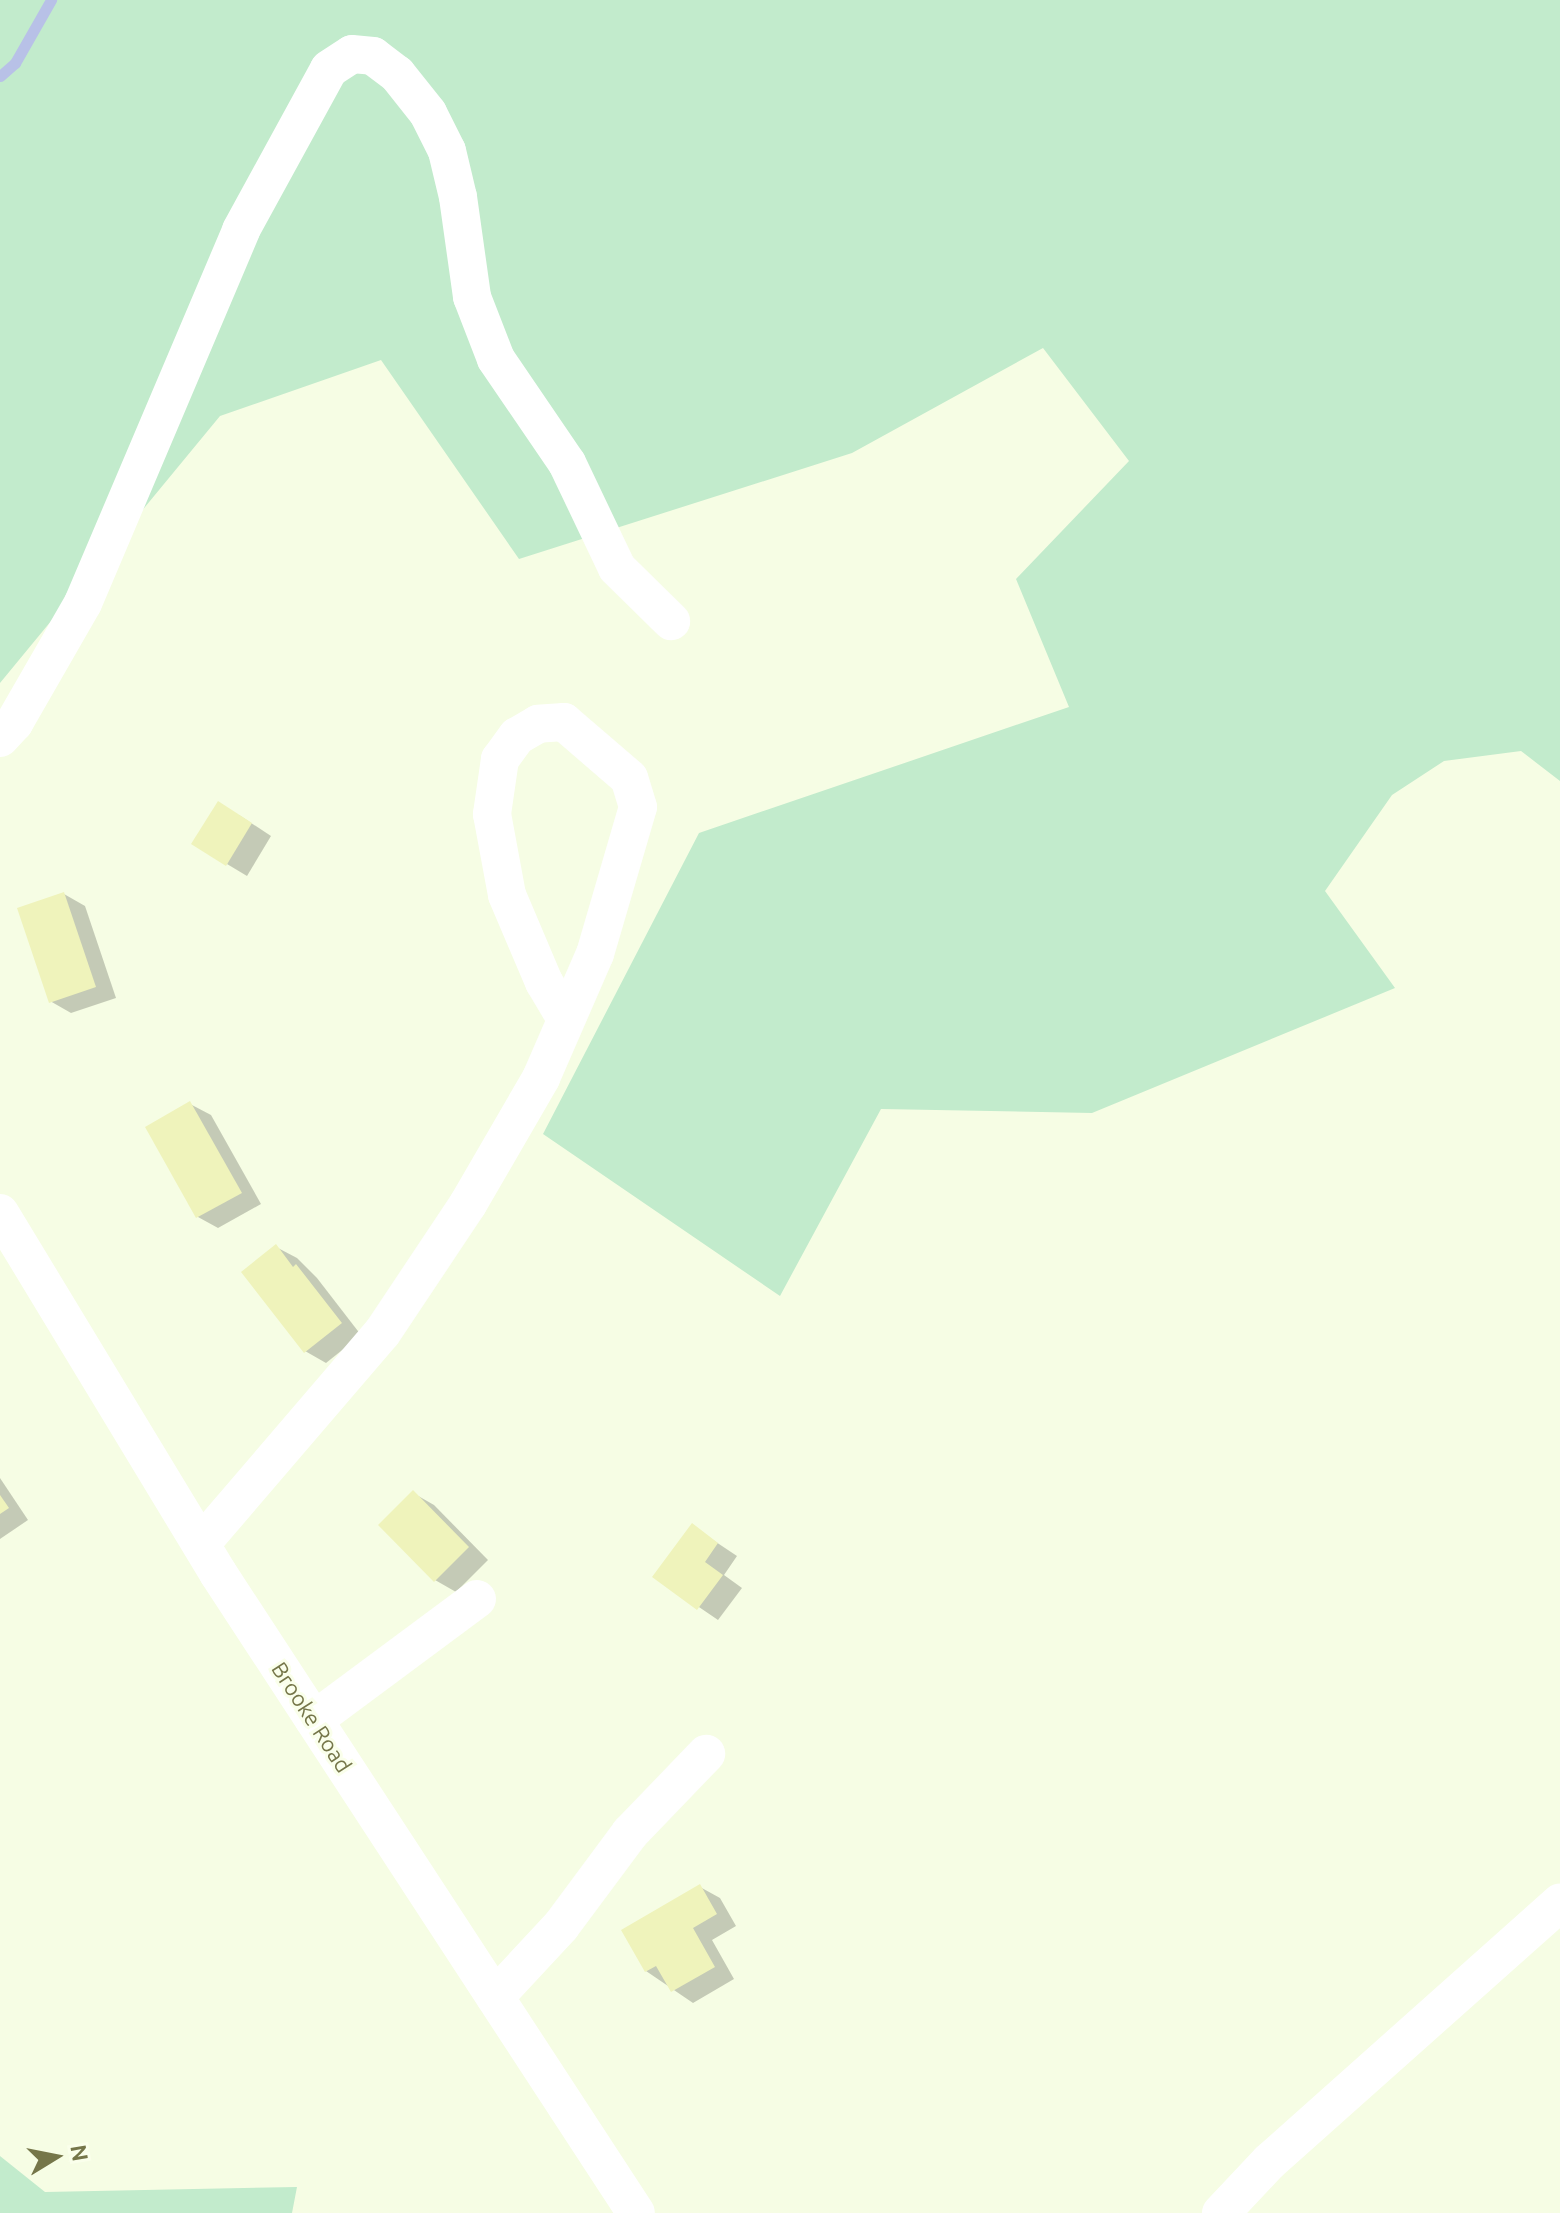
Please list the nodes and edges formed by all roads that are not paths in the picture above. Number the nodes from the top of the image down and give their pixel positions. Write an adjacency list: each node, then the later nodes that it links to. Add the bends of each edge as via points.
1 (671, 621): 2 (street, via 617,568 567,463 496,359 472,297 447,151 428,113 397,74 373,56 352,54 329,69 241,230 83,603 14,723)
2 (0, 738)
3 (566, 1019): 3 (street, via 595,954 638,807 629,778 564,722 538,724 517,736 500,759 492,814 507,895); 5 (street, via 541,1078 482,1179 382,1333)
4 (0, 1213): 5 (street, Brooke Road)
5 (201, 1544): 7 (street, Brooke Road)
6 (477, 1599): 7 (street)
7 (314, 1720): 10 (street, Brooke Road)
8 (706, 1754): 10 (street, via 630,1833 561,1926)
9 (1560, 1903): 12 (street, via 1269,2162)
10 (495, 1997): 11 (street, Brooke Road)
11 (636, 2213)
12 (1221, 2213)

